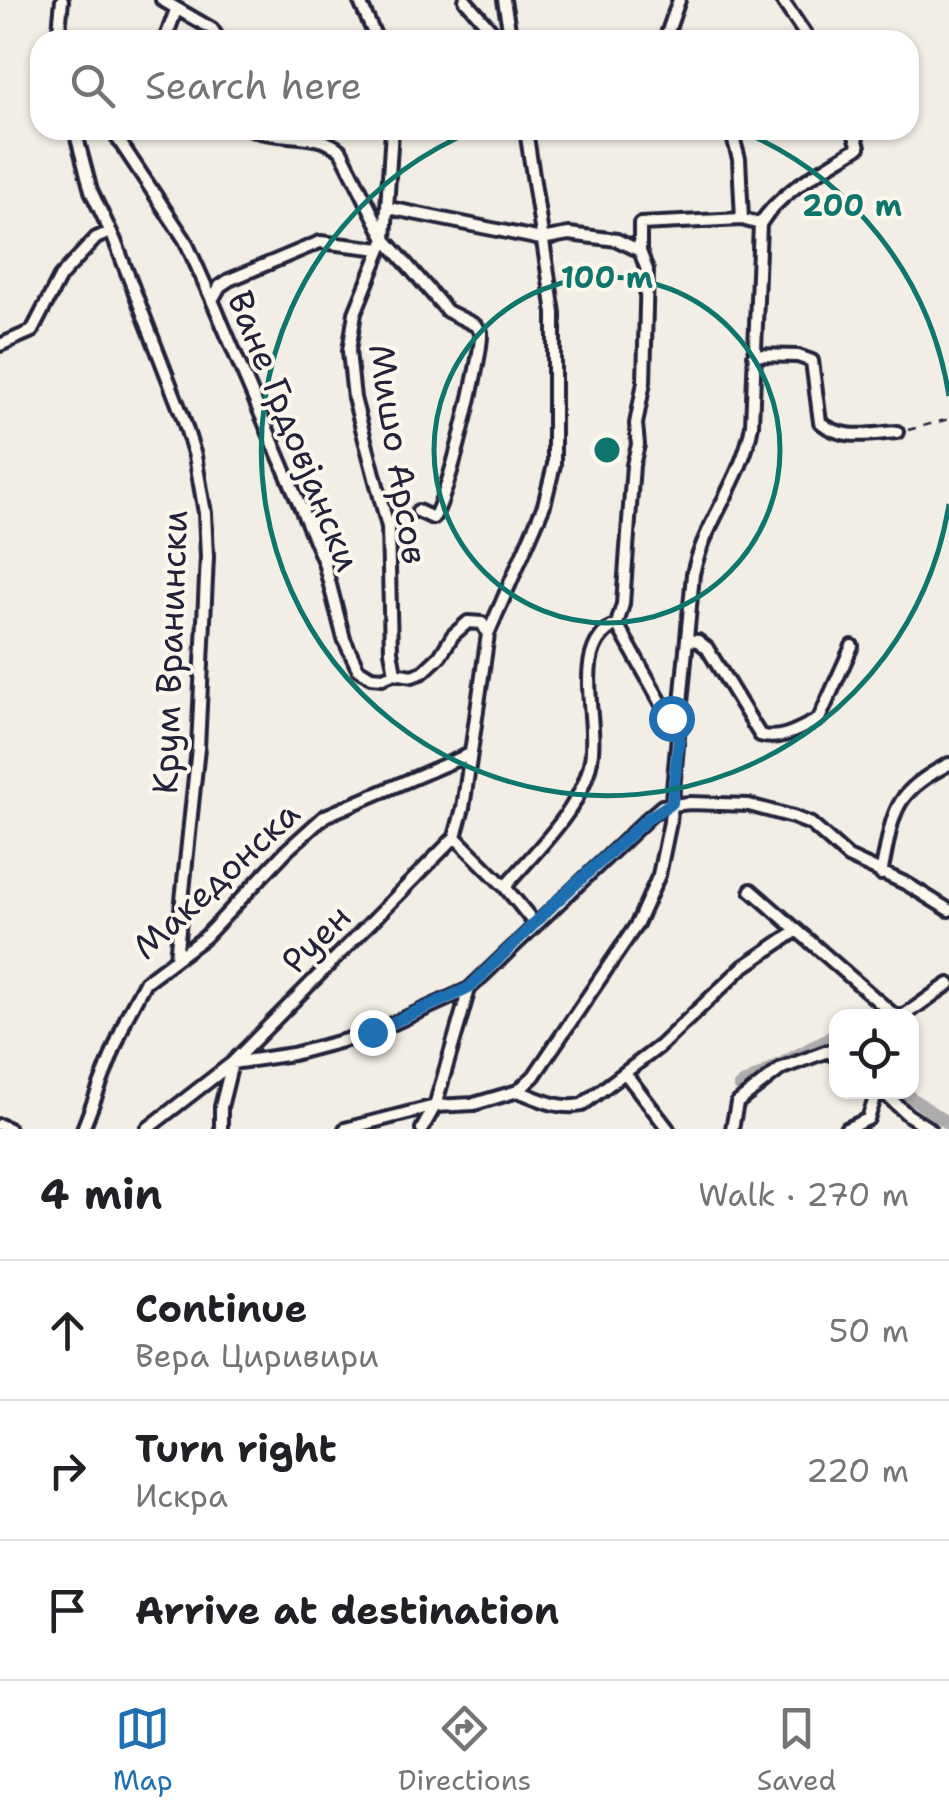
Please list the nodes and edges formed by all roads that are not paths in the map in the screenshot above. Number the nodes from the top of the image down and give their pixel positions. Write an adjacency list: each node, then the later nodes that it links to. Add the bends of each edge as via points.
1 (62, 0): 9 (street)
2 (163, 0): 8 (street)
3 (359, 0): 12 (street)
4 (466, 0): 13 (street)
5 (504, 0): 14 (street)
6 (679, 0): 15 (street)
7 (782, 0): 16 (street)
8 (176, 10): 10 (street); 11 (street)
9 (59, 30)
10 (168, 30)
11 (212, 30)
12 (372, 30)
13 (492, 30)
14 (509, 30)
15 (672, 30)
16 (802, 30)
17 (78, 140): 27 (street, Крум Вранински)
18 (118, 140): 31 (street, Ване Грдовјански, via 184,240)
19 (322, 140): 29 (street, via 341,151)
20 (391, 140): 24 (street, Мишо Арсов)
21 (527, 140): 28 (street)
22 (733, 140): 25 (street)
23 (857, 140): 26 (street, via 859,147)
24 (388, 208): 28 (street); 29 (street, Мишо Арсов)
25 (742, 219): 26 (street); 30 (street, via 640,224)
26 (760, 224): 33 (street)
27 (110, 232): 32 (street, via 60,277 32,331); 52 (street, Крум Вранински, via 182,415 208,534 198,748)
28 (541, 238): 30 (street, via 594,236); 37 (street, via 554,313 554,466)
29 (383, 244): 31 (street, via 320,242 229,280); 35 (street, via 482,338 440,510 433,518); 40 (street, Мишо Арсов, via 355,313 349,352 354,398 388,527)
30 (640, 251): 36 (street, via 647,270 644,382)
31 (212, 300): 40 (street, Ване Грдовјански, via 324,562 350,656 370,677)
32 (0, 345)
33 (754, 355): 34 (street, via 812,361 820,422 830,430 849,436); 38 (street, via 749,442 697,556)
34 (896, 432)
35 (418, 512)
36 (617, 624): 41 (street); 47 (street, via 592,650 593,728 585,782)
37 (488, 634): 40 (street, via 482,623 468,622 423,672); 42 (street)
38 (687, 640): 39 (street, via 707,648 766,738 819,719); 41 (street)
39 (852, 646)
40 (396, 673)
41 (679, 737): 44 (street)
42 (470, 754): 45 (street); 52 (street, Македонска, via 325,816)
43 (949, 764): 46 (street, via 902,796)
44 (672, 803): 46 (street, via 749,805 793,816); 50 (street); 58 (street, via 651,898 602,978)
45 (455, 837): 47 (street); 56 (street, Руен)
46 (881, 874): 49 (street)
47 (505, 888): 50 (street)
48 (751, 890): 51 (street)
49 (949, 910)
50 (534, 924): 54 (street)
51 (796, 931): 53 (street, via 894,1015 911,1012); 57 (street, via 743,966 693,1018)
52 (176, 958): 64 (street, Македонска, via 137,996)
53 (949, 984)
54 (469, 988): 56 (street, via 345,1041); 61 (street)
55 (829, 1052): 70 (street, via 782,1068 737,1103)
56 (232, 1063): 65 (street, Руен); 66 (street)
57 (625, 1072): 58 (street, via 572,1107); 69 (street)
58 (518, 1090): 61 (street, via 474,1104)
59 (877, 1099): 71 (street, via 868,1119)
60 (889, 1099): 72 (street)
61 (435, 1106): 67 (street); 68 (street)
62 (0, 1125): 63 (street)
63 (8, 1129)
64 (83, 1129)
65 (147, 1129)
66 (221, 1129)
67 (345, 1129)
68 (422, 1129)
69 (668, 1129)
70 (732, 1129)
71 (846, 1129)
72 (930, 1129)

